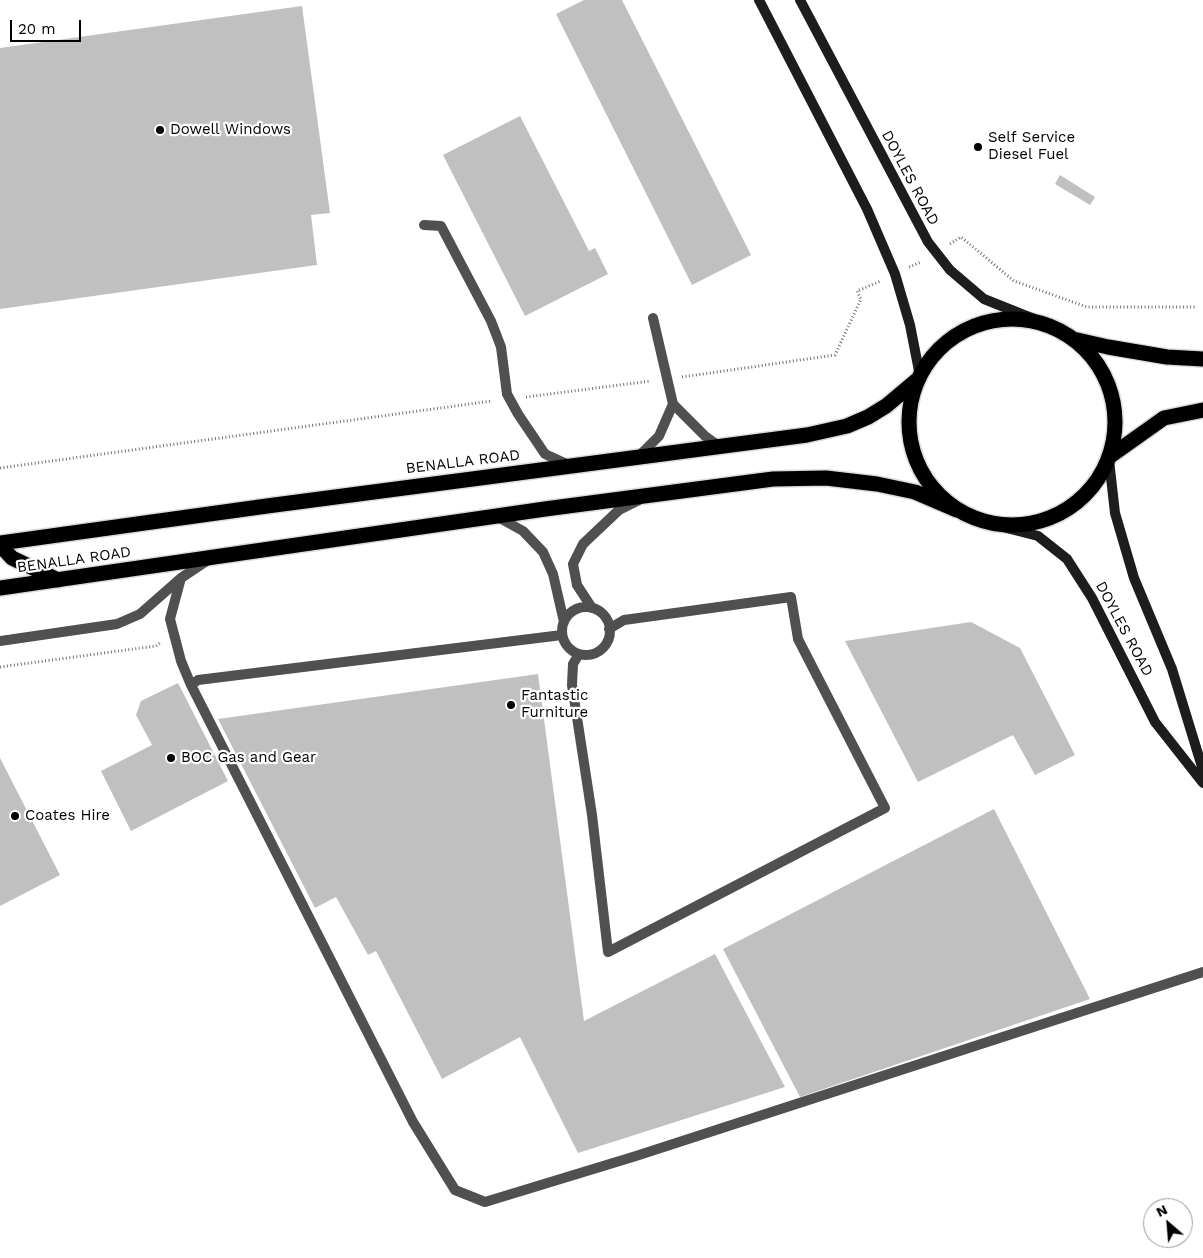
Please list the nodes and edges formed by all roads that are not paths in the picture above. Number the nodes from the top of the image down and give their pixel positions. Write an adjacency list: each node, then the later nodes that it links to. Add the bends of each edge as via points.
1 (759, 0): 8 (main road, via 867,209 895,274 910,325)
2 (800, 0): 5 (main road, DOYLES ROAD, via 884,162 937,254 950,270 984,299)
3 (424, 225): 14 (lane, via 441,226 491,320 501,347 507,394 518,414 545,454)
4 (653, 318): 9 (lane)
5 (1044, 324): 6 (highway); 8 (highway, via 1015,319 986,322 959,333 936,352)
6 (1073, 338): 7 (highway, via 1167,357); 13 (highway, via 1096,362 1111,392 1116,425)
7 (1203, 359)
8 (918, 378): 11 (highway, BENALLA ROAD, via 886,406 847,426); 16 (highway, via 909,408 909,438 918,466 934,491)
9 (673, 404): 11 (lane); 12 (lane, via 659,436)
10 (1203, 410): 13 (highway, via 1164,418)
11 (720, 447): 12 (highway, BENALLA ROAD)
12 (638, 457): 14 (highway, BENALLA ROAD)
13 (1109, 459): 18 (highway, BENALLA ROAD, via 1090,491 1062,513 1028,525); 31 (main road, DOYLES ROAD, via 1115,513 1134,578 1172,669)
14 (571, 466): 19 (highway, BENALLA ROAD)
15 (651, 494): 16 (highway, BENALLA ROAD, via 773,479 826,478 915,492); 17 (highway, BENALLA ROAD); 24 (lane, via 619,510 583,544 573,564 577,585)
16 (957, 510): 18 (highway, BENALLA ROAD)
17 (496, 516): 20 (highway, BENALLA ROAD); 25 (lane, via 523,531 543,552 553,574)
18 (991, 524): 32 (main road, DOYLES ROAD, via 1038,536 1067,559 1092,598 1155,722)
19 (0, 544): 22 (highway, via 12,558)
20 (213, 557): 21 (lane, BENALLA ROAD); 22 (highway, BENALLA ROAD)
21 (181, 578): 28 (lane, BENALLA ROAD, via 140,614 118,624); 30 (lane, via 170,619)
22 (58, 580): 23 (highway, BENALLA ROAD)
23 (0, 588)
24 (592, 608): 25 (lane, via 572,612); 26 (lane, via 604,616)
25 (564, 622): 27 (lane)
26 (609, 629): 29 (lane, via 606,644 601,650 594,654); 29 (lane, via 624,620 791,597 798,639 885,808 608,952 572,685 573,664)
27 (562, 635): 29 (lane, via 568,647); 30 (lane, via 198,680)
28 (0, 642)
29 (579, 654)
30 (191, 685): 33 (lane, via 413,1122 454,1190 485,1202)
31 (1203, 770)
32 (1203, 783)
33 (1203, 972)

